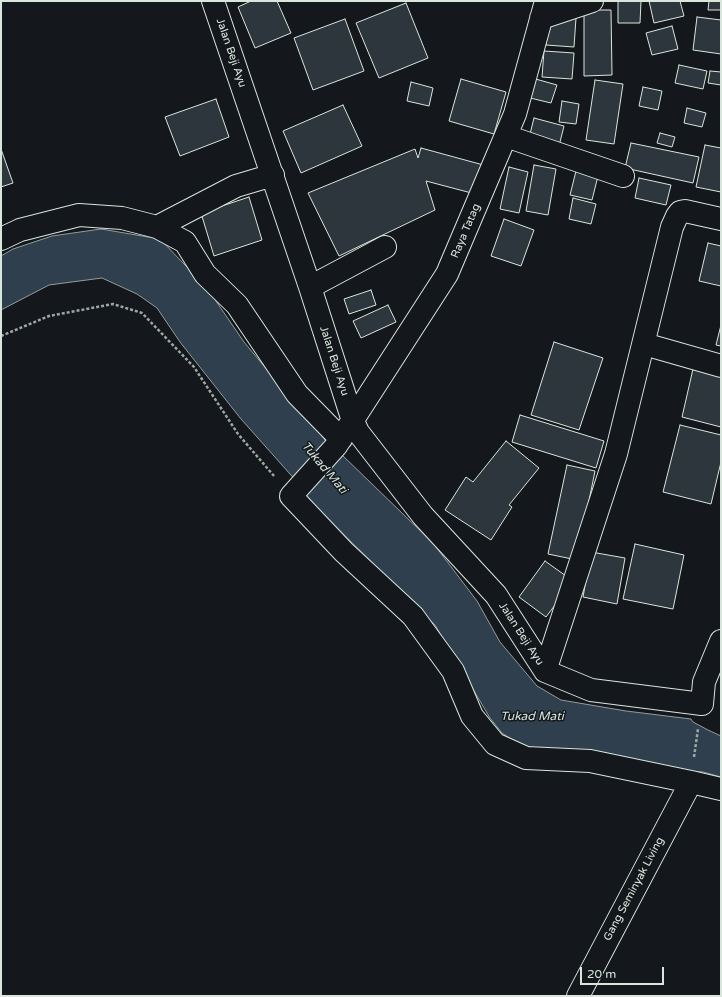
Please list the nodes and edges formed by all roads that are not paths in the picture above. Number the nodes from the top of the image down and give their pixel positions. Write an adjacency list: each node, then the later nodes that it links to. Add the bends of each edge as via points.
1 (213, 1): 5 (street, Jalan Beji Ayu)
2 (592, 1): 3 (street)
3 (543, 9): 4 (street, Raya Tatag, via 515,114)
4 (506, 136): 6 (street); 14 (street, Raya Tatag, via 447,274)
5 (273, 175): 8 (street, via 236,186); 11 (street, Jalan Beji Ayu)
6 (623, 176)
7 (721, 219): 12 (street, via 685,211 677,216 672,227)
8 (157, 227): 9 (street, via 122,218 79,215 20,230); 15 (street, via 185,242 205,274 237,305 297,394)
9 (1, 238)
10 (385, 247): 11 (street)
11 (310, 287): 14 (street, Jalan Beji Ayu)
12 (644, 344): 13 (street); 17 (street, via 616,454)
13 (721, 366)
14 (353, 421): 15 (street, Raya Tatag); 17 (street, Jalan Beji Ayu, via 358,432 423,516 496,595)
15 (338, 442): 18 (street, Raya Tatag, via 292,494 344,552 413,616 453,671 472,716 494,744 526,758 590,761)
16 (721, 641): 17 (street, via 704,682 702,704 591,690)
17 (545, 671)
18 (691, 782): 19 (street); 20 (street, Gang Seminyak Living)
19 (721, 789)
20 (578, 996)

